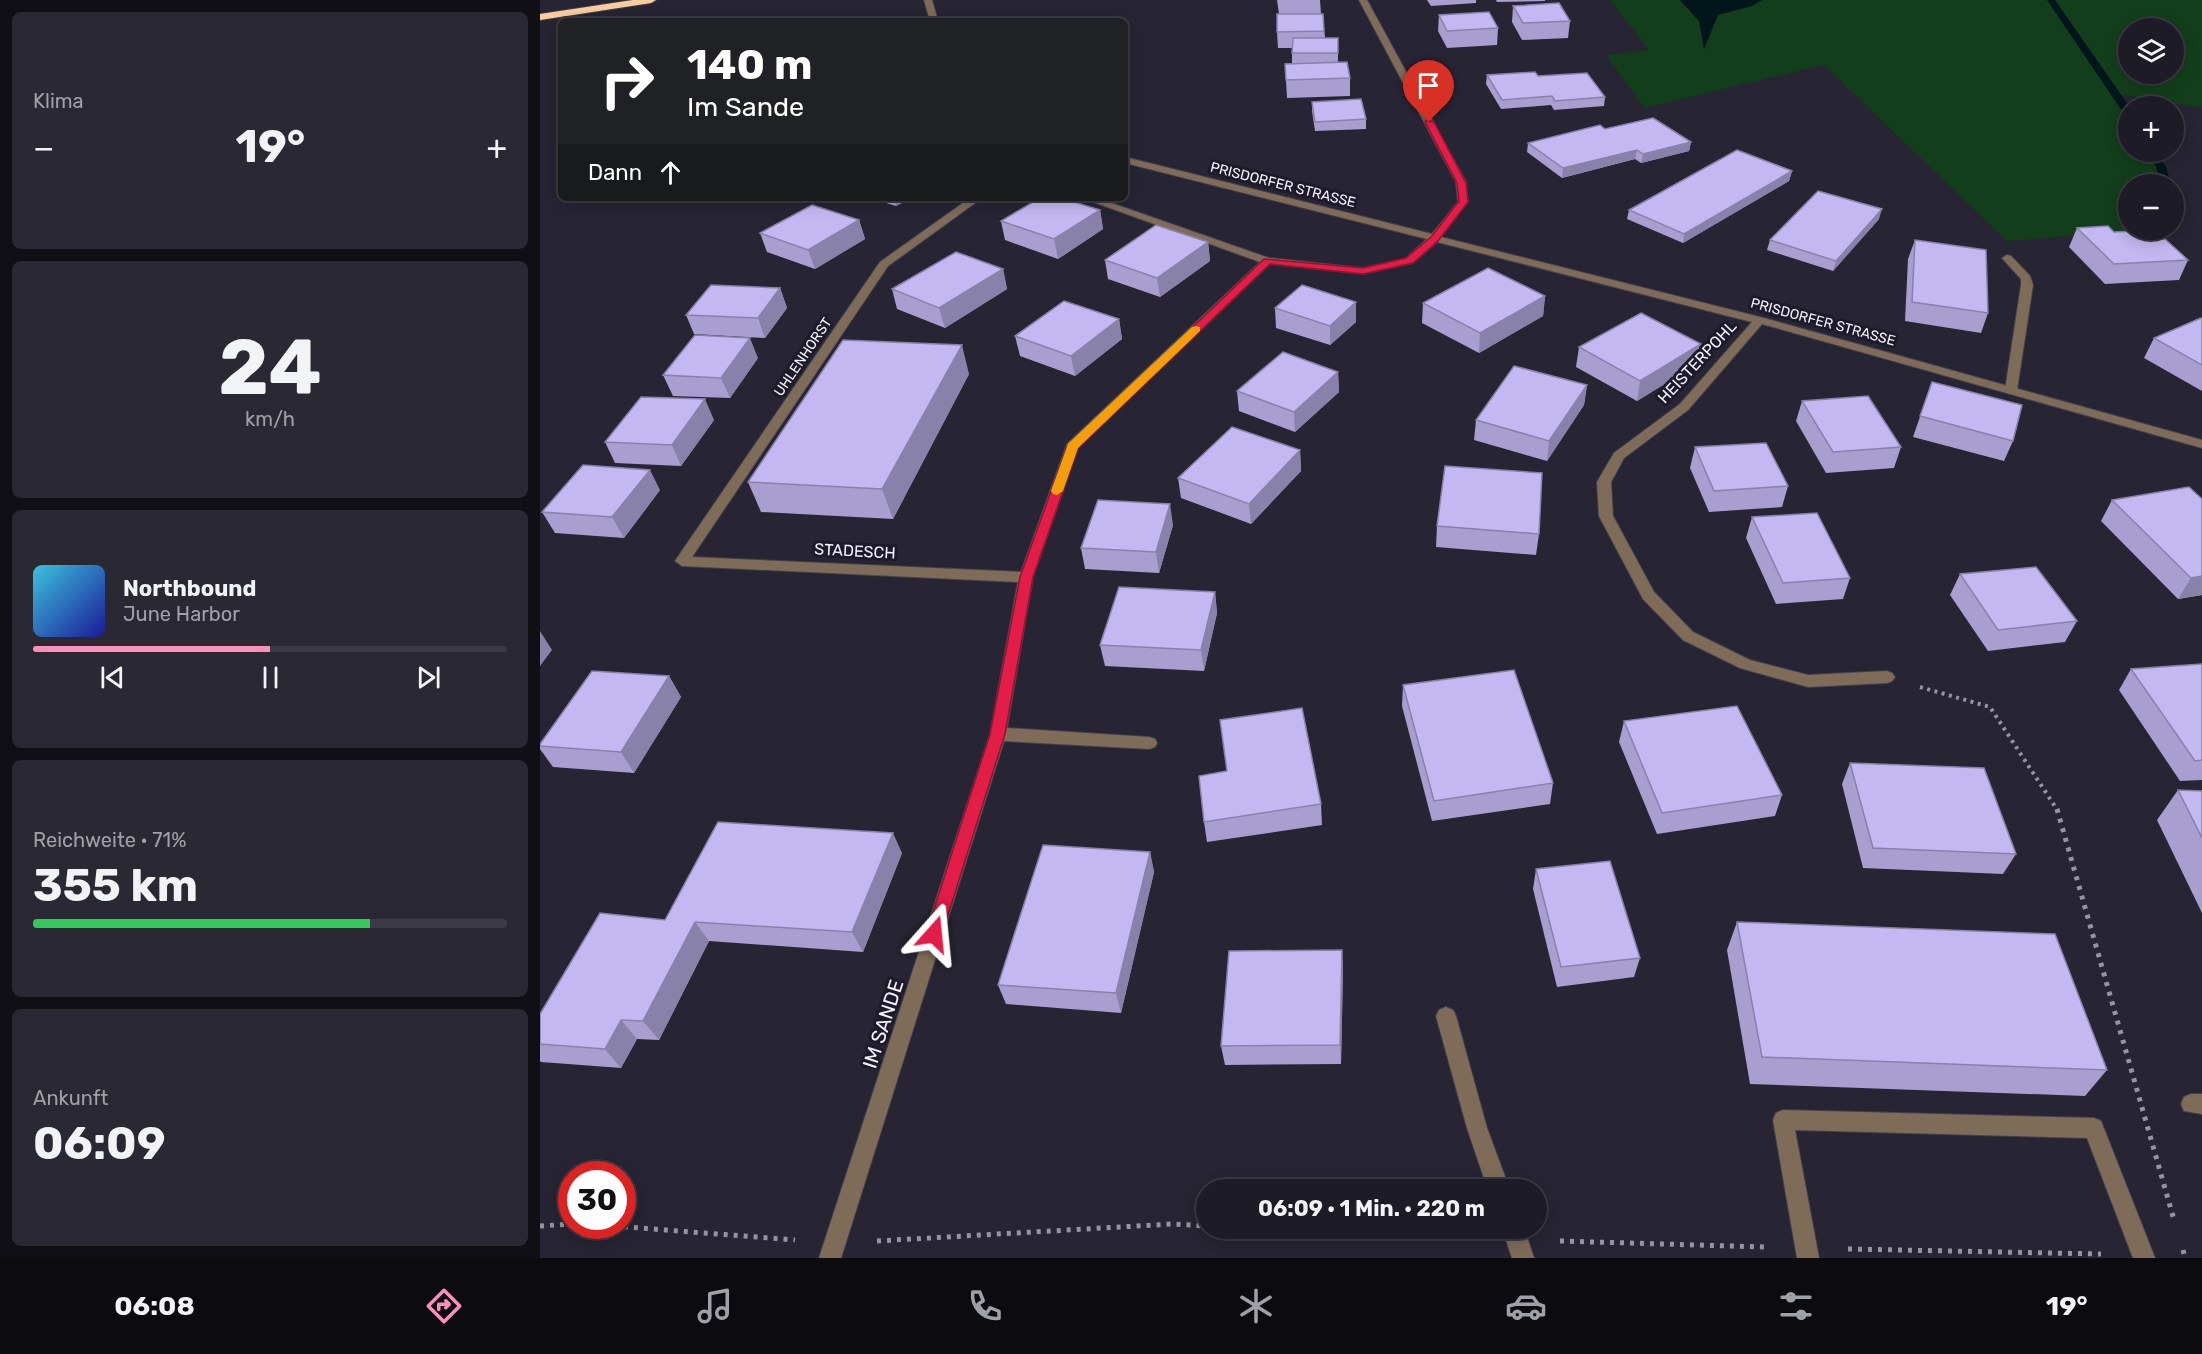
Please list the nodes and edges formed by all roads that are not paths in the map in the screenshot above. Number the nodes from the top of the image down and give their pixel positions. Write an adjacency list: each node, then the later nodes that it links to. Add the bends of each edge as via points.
1 (651, 0): 4 (highway)
2 (928, 0): 5 (street)
3 (1363, 0): 9 (street, via 1461,183 1463,202)
4 (540, 17)
5 (933, 18)
6 (1128, 160): 9 (street, PRISDORFER STRASSE)
7 (973, 201): 15 (street, UHLENHORST, via 884,264)
8 (1096, 201): 11 (street)
9 (1434, 239): 11 (street, via 1409,261 1363,271); 12 (street, PRISDORFER STRASSE)
10 (2007, 258): 13 (street, via 2026,278 2027,285)
11 (1267, 261): 16 (street, IM SANDE, via 1072,447)
12 (1760, 320): 13 (street, PRISDORFER STRASSE); 17 (street, HEISTERPOHL, via 1683,407 1619,456 1604,482 1606,516 1648,595 1688,636 1745,664 1808,681)
13 (2011, 390): 14 (street, PRISDORFER STRASSE)
14 (2202, 444)
15 (682, 561): 16 (street, STADESCH)
16 (1026, 577): 18 (street, IM SANDE)
17 (1887, 677)
18 (998, 734): 19 (street); 22 (street, IM SANDE)
19 (1149, 743)
20 (1446, 1016): 21 (street)
21 (1495, 1179)
22 (833, 1251)
23 (1807, 1253): 24 (street, via 1783,1120 2094,1128)
24 (2143, 1257)

